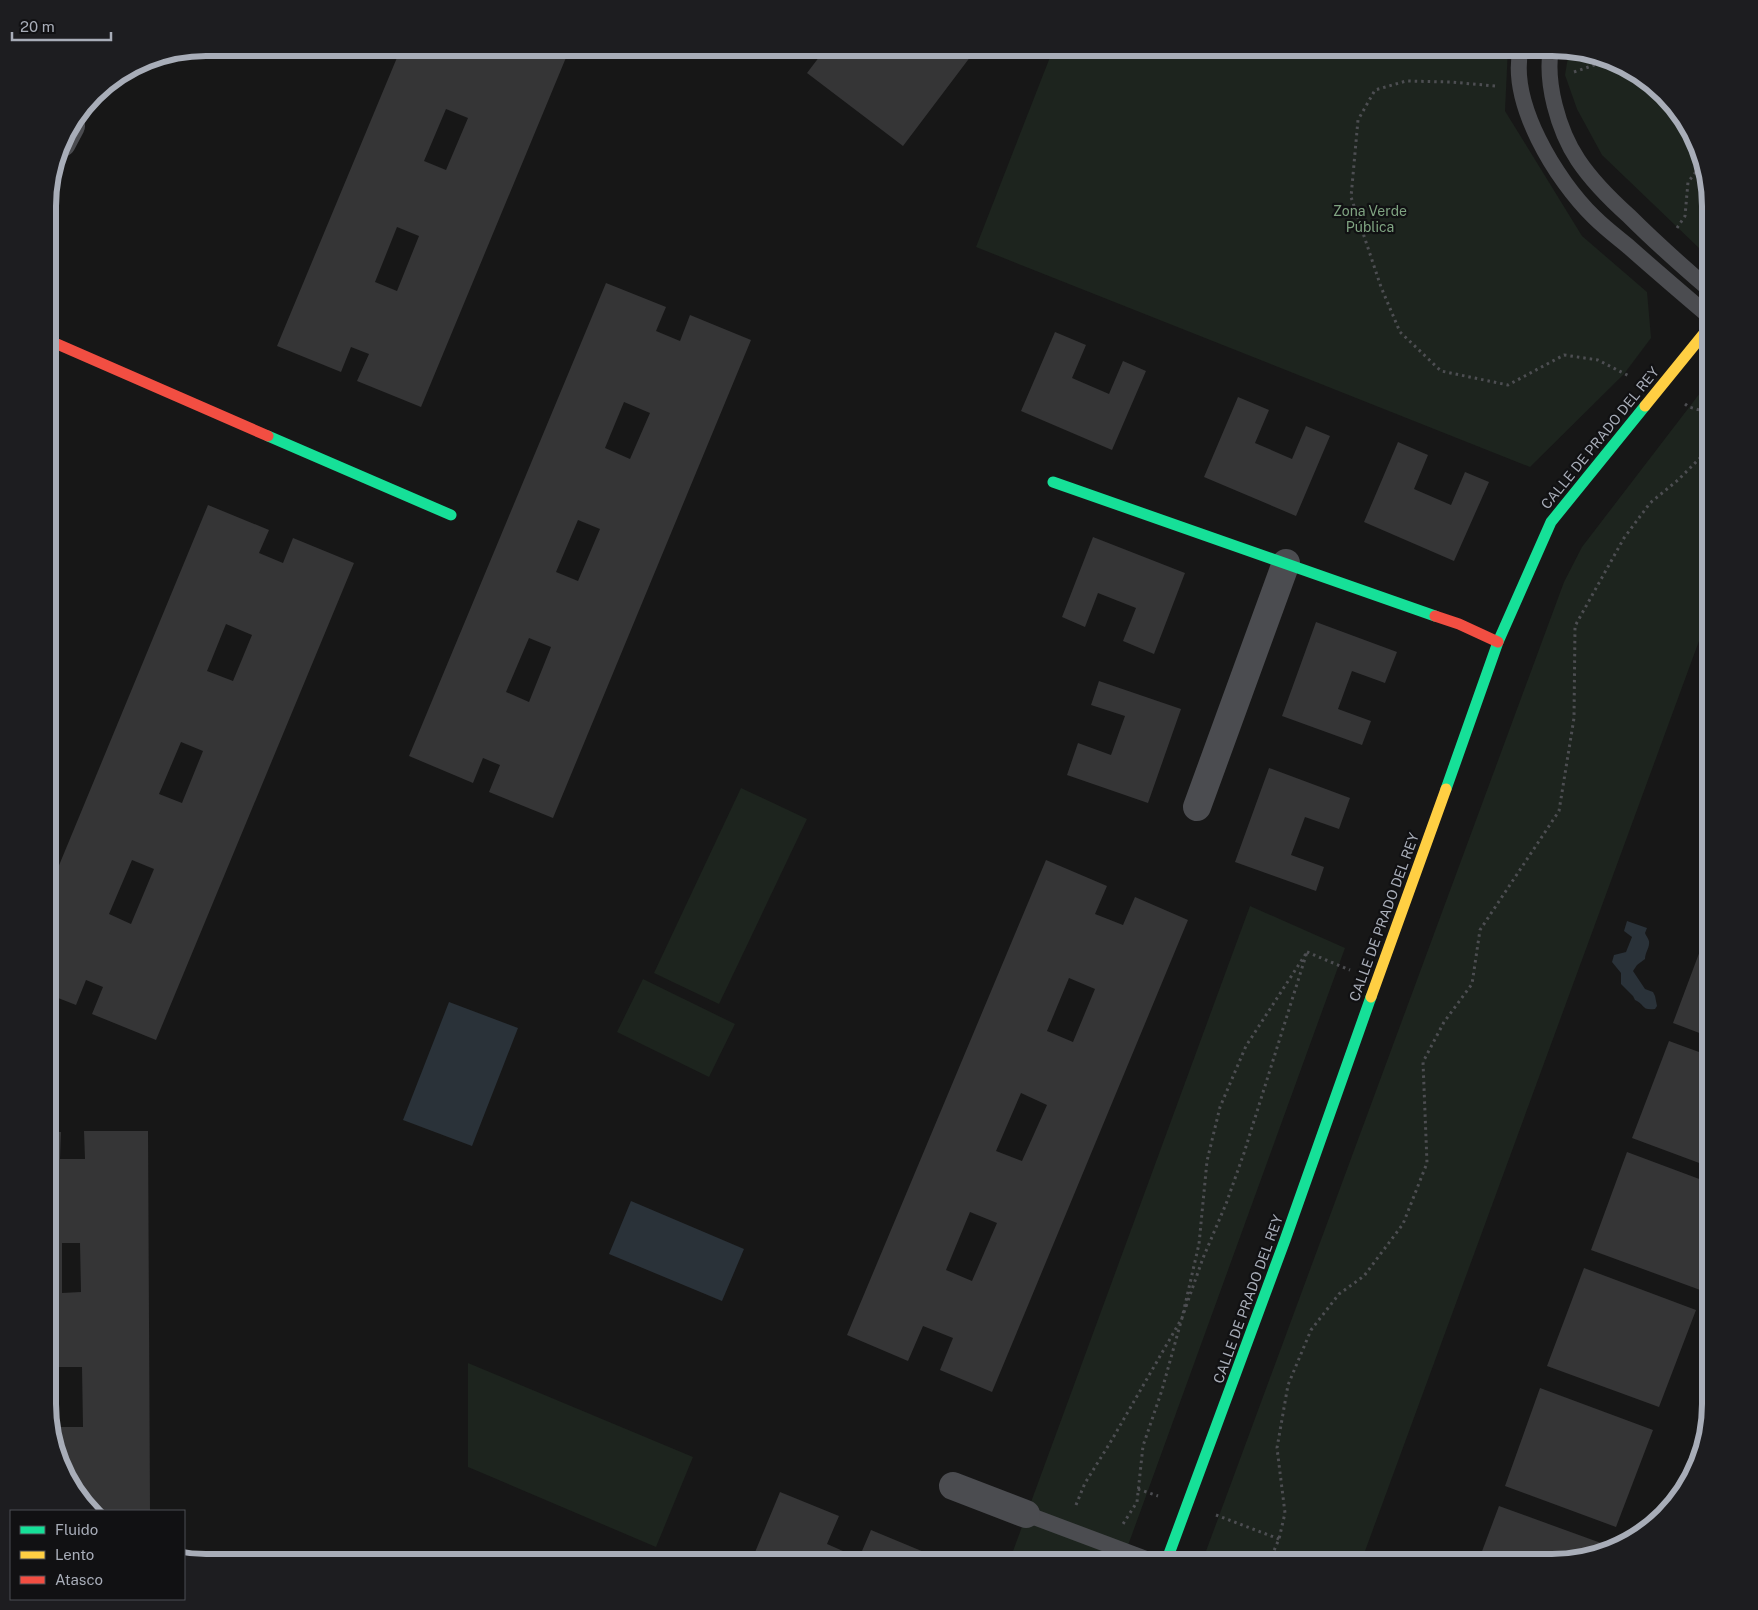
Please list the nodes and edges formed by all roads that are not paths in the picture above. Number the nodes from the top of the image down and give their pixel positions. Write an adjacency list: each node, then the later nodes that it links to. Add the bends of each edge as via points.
1 (1519, 56): 4 (lane, via 1520,87 1526,110 1568,186 1594,217)
2 (1549, 56): 3 (lane, via 1553,97 1561,126 1578,159 1603,192)
3 (1701, 282)
4 (1701, 309)
5 (1701, 337): 10 (street, CALLE DE PRADO DEL REY, via 1551,522)
6 (57, 344): 8 (street)
7 (1053, 482): 9 (street)
8 (451, 515)
9 (1286, 563): 10 (street, via 1459,624); 11 (street)
10 (1498, 642): 15 (street, CALLE DE PRADO DEL REY)
11 (1197, 808)
12 (953, 1486): 13 (street)
13 (1026, 1514): 14 (lane)
14 (1133, 1554)
15 (1169, 1554)

